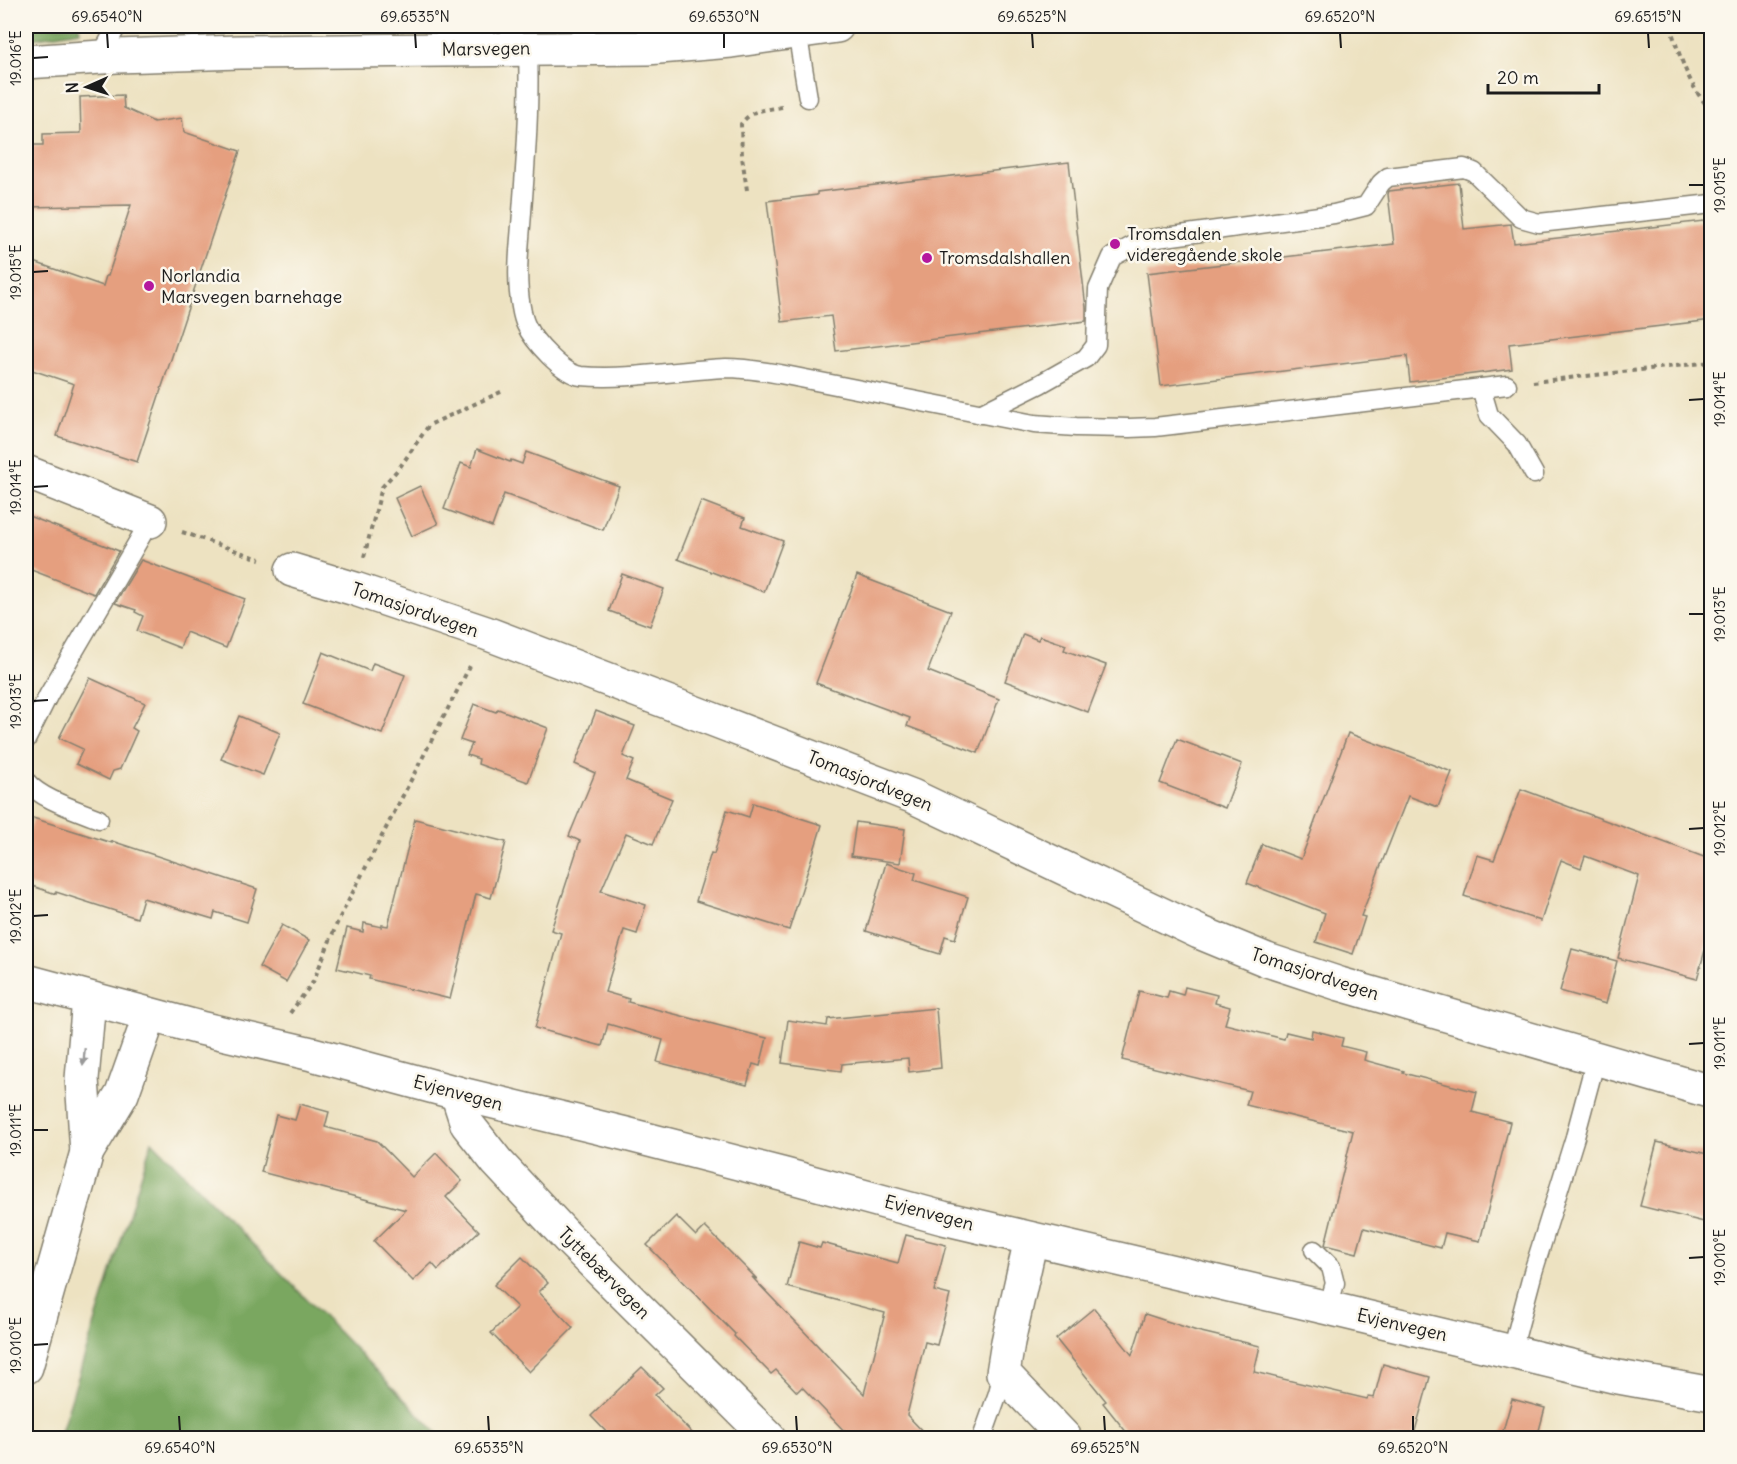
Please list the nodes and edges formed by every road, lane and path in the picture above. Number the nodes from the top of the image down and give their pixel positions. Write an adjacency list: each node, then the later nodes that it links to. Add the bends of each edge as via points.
1 (117, 26): 6 (lane)
2 (837, 26): 4 (street, Marsvegen)
3 (1670, 26): 10 (path, via 1694,88)
4 (797, 31): 5 (street, Marsvegen, via 670,46); 8 (lane)
5 (528, 49): 6 (street, Marsvegen); 17 (lane, via 519,293 526,326 560,365 579,376 746,368)
6 (100, 57): 7 (street, Marsvegen)
7 (26, 62)
8 (808, 98)
9 (791, 107): 11 (path, via 760,111 747,116 741,124)
10 (1712, 111)
11 (747, 190)
12 (1712, 204): 17 (lane, via 1539,223 1521,218 1474,172 1464,168 1388,177 1366,206 1334,214 1143,240 1112,257 1098,289 1096,345 1086,358)
13 (1712, 362): 14 (path)
14 (1507, 386): 15 (lane)
15 (1481, 388): 17 (lane, via 1155,427 1034,424); 19 (lane, via 1489,415 1517,444)
16 (503, 391): 22 (path, via 429,425 382,488)
17 (980, 414)
18 (26, 471): 20 (street)
19 (1534, 474)
20 (150, 521): 21 (path); 24 (lane)
21 (292, 570): 22 (street, Tomasjordvegen)
22 (355, 589): 23 (street, Tomasjordvegen)
23 (486, 633): 30 (path, via 338,921 313,982); 31 (street, Tomasjordvegen, via 912,796 1199,932 1267,960)
24 (26, 740)
25 (26, 781): 26 (lane, via 51,799)
26 (99, 819)
27 (26, 981): 28 (street, Evjenvegen)
28 (89, 999): 29 (street, Evjenvegen); 34 (street, one-way to 34, via 82,1079)
29 (150, 1015): 30 (street, Evjenvegen); 34 (street, via 122,1094)
30 (268, 1044): 33 (street, Evjenvegen)
31 (1596, 1059): 32 (street, Tomasjordvegen); 38 (lane)
32 (1712, 1092)
33 (457, 1093): 35 (street, Evjenvegen); 42 (street, Tyttebærvegen, via 467,1124 497,1162)
34 (87, 1152): 39 (street)
35 (1032, 1239): 37 (street, Evjenvegen); 40 (street)
36 (1314, 1250): 37 (lane, via 1331,1267 1335,1283)
37 (1328, 1308): 38 (street, Evjenvegen)
38 (1512, 1351): 41 (street, Evjenvegen, via 1613,1376)
39 (26, 1367)
40 (1003, 1373): 43 (lane); 44 (street)
41 (1712, 1394)
42 (769, 1438)
43 (982, 1438)
44 (1065, 1438)

